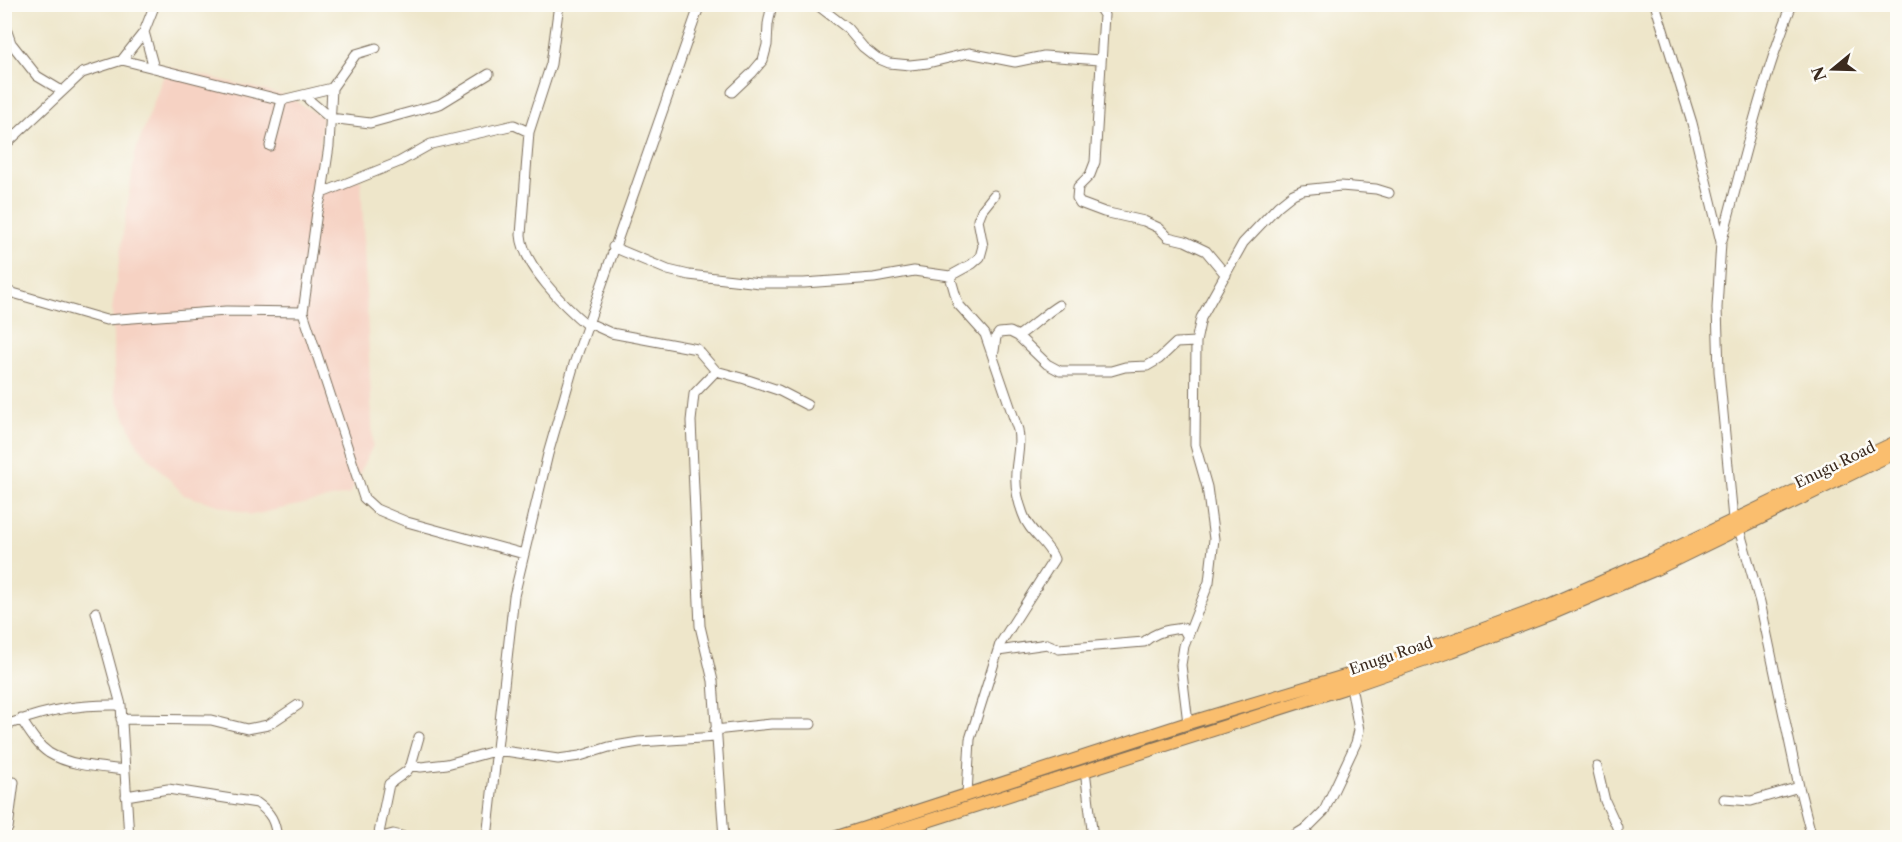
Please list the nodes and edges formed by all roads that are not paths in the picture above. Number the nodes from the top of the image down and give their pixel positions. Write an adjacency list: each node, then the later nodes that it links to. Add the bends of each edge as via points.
1 (155, 4): 10 (street)
2 (559, 4): 22 (street, via 551,64)
3 (700, 4): 29 (street)
4 (772, 4): 18 (street, via 763,60)
5 (816, 4): 13 (street, via 847,28 863,47 889,63 928,63 969,53 1015,62 1044,56)
6 (1097, 4): 13 (street, via 1104,15)
7 (1655, 4): 28 (street, via 1692,123)
8 (1792, 4): 28 (street, via 1757,106)
9 (4, 23): 17 (street, via 11,43 36,76)
10 (144, 32): 12 (street); 14 (street)
11 (376, 48): 16 (street, via 356,54)
12 (122, 60): 14 (street); 17 (street, via 82,73)
13 (1100, 60): 30 (street, via 1095,162 1078,187 1077,198 1104,212 1144,221 1168,237 1206,251)
14 (154, 68): 19 (street)
15 (489, 74): 21 (street, via 434,106 370,123)
16 (332, 88): 19 (street); 21 (street)
17 (62, 91): 23 (street)
18 (732, 92)
19 (282, 100): 24 (street)
20 (309, 100): 21 (street)
21 (330, 118): 25 (street)
22 (529, 132): 25 (street, via 514,125 431,144 399,162); 35 (street, via 521,243 560,302)
23 (4, 146)
24 (270, 146)
25 (322, 193): 34 (street)
26 (1389, 194): 30 (street, via 1341,186 1293,194 1243,243)
27 (994, 195): 31 (street, via 978,219 983,246 980,257)
28 (1721, 242): 43 (street, via 1719,360)
29 (614, 247): 31 (street, via 688,275 760,283 874,278 914,271); 35 (street)
30 (1226, 275): 37 (street, via 1201,318)
31 (950, 276): 38 (street, via 958,304 985,334)
32 (4, 292): 34 (street, via 106,320 226,311)
33 (1059, 305): 36 (street)
34 (303, 312): 44 (street, via 364,498 376,509 407,522)
35 (588, 324): 39 (street, via 611,333 697,349); 44 (street, via 548,454)
36 (1018, 336): 37 (street, via 1060,371 1147,366 1176,343); 38 (street, via 999,333)
37 (1197, 342): 46 (street, via 1195,445 1215,539 1209,582)
38 (993, 356): 47 (street, via 1018,430 1015,474 1020,504 1029,529 1054,559)
39 (716, 371): 40 (street, via 756,382); 56 (street, via 694,394 691,421 700,626 713,681)
40 (807, 405)
41 (1898, 441): 43 (main road)
42 (1898, 451): 43 (main road, Enugu Road)
43 (1736, 524): 48 (main road, Enugu Road, via 1654,570 1553,613); 54 (main road, via 1549,605 1448,642); 64 (street, via 1760,602)
44 (524, 554): 58 (street, via 514,596)
45 (96, 612): 49 (street)
46 (1188, 637): 47 (street, via 1183,628 1164,629 1144,642 1059,649 1047,644); 54 (street, via 1181,664)
47 (998, 651): 65 (street, via 970,740)
48 (1351, 686): 62 (main road, Enugu Road); 78 (street, via 1359,730 1356,743 1324,811)
49 (121, 705): 51 (street, via 60,708); 52 (street)
50 (298, 705): 52 (street, via 268,725 247,729 211,720)
51 (21, 719): 53 (street); 61 (street, via 49,752 88,766)
52 (122, 719): 61 (street)
53 (4, 722)
54 (1188, 723): 65 (main road)
55 (811, 724): 56 (street, via 771,724)
56 (715, 734): 58 (street, via 639,742 558,759); 74 (street)
57 (419, 737): 59 (street)
58 (498, 750): 59 (street, via 447,764); 73 (street)
59 (411, 765): 71 (street, via 389,784)
60 (1597, 767): 79 (street)
61 (124, 770): 66 (street)
62 (1085, 770): 76 (main road, Enugu Road); 77 (street)
63 (14, 782): 68 (street)
64 (1799, 788): 67 (street, via 1751,801); 80 (street)
65 (967, 795): 75 (main road)
66 (126, 796): 69 (street); 70 (street, via 168,789 257,803 274,820)
67 (1724, 799)
68 (4, 835)
69 (129, 837)
70 (277, 837)
71 (378, 837): 72 (street)
72 (410, 837)
73 (487, 837)
74 (724, 837)
75 (834, 837)
76 (874, 837)
77 (1093, 837)
78 (1290, 837)
79 (1617, 837)
80 (1812, 837)

